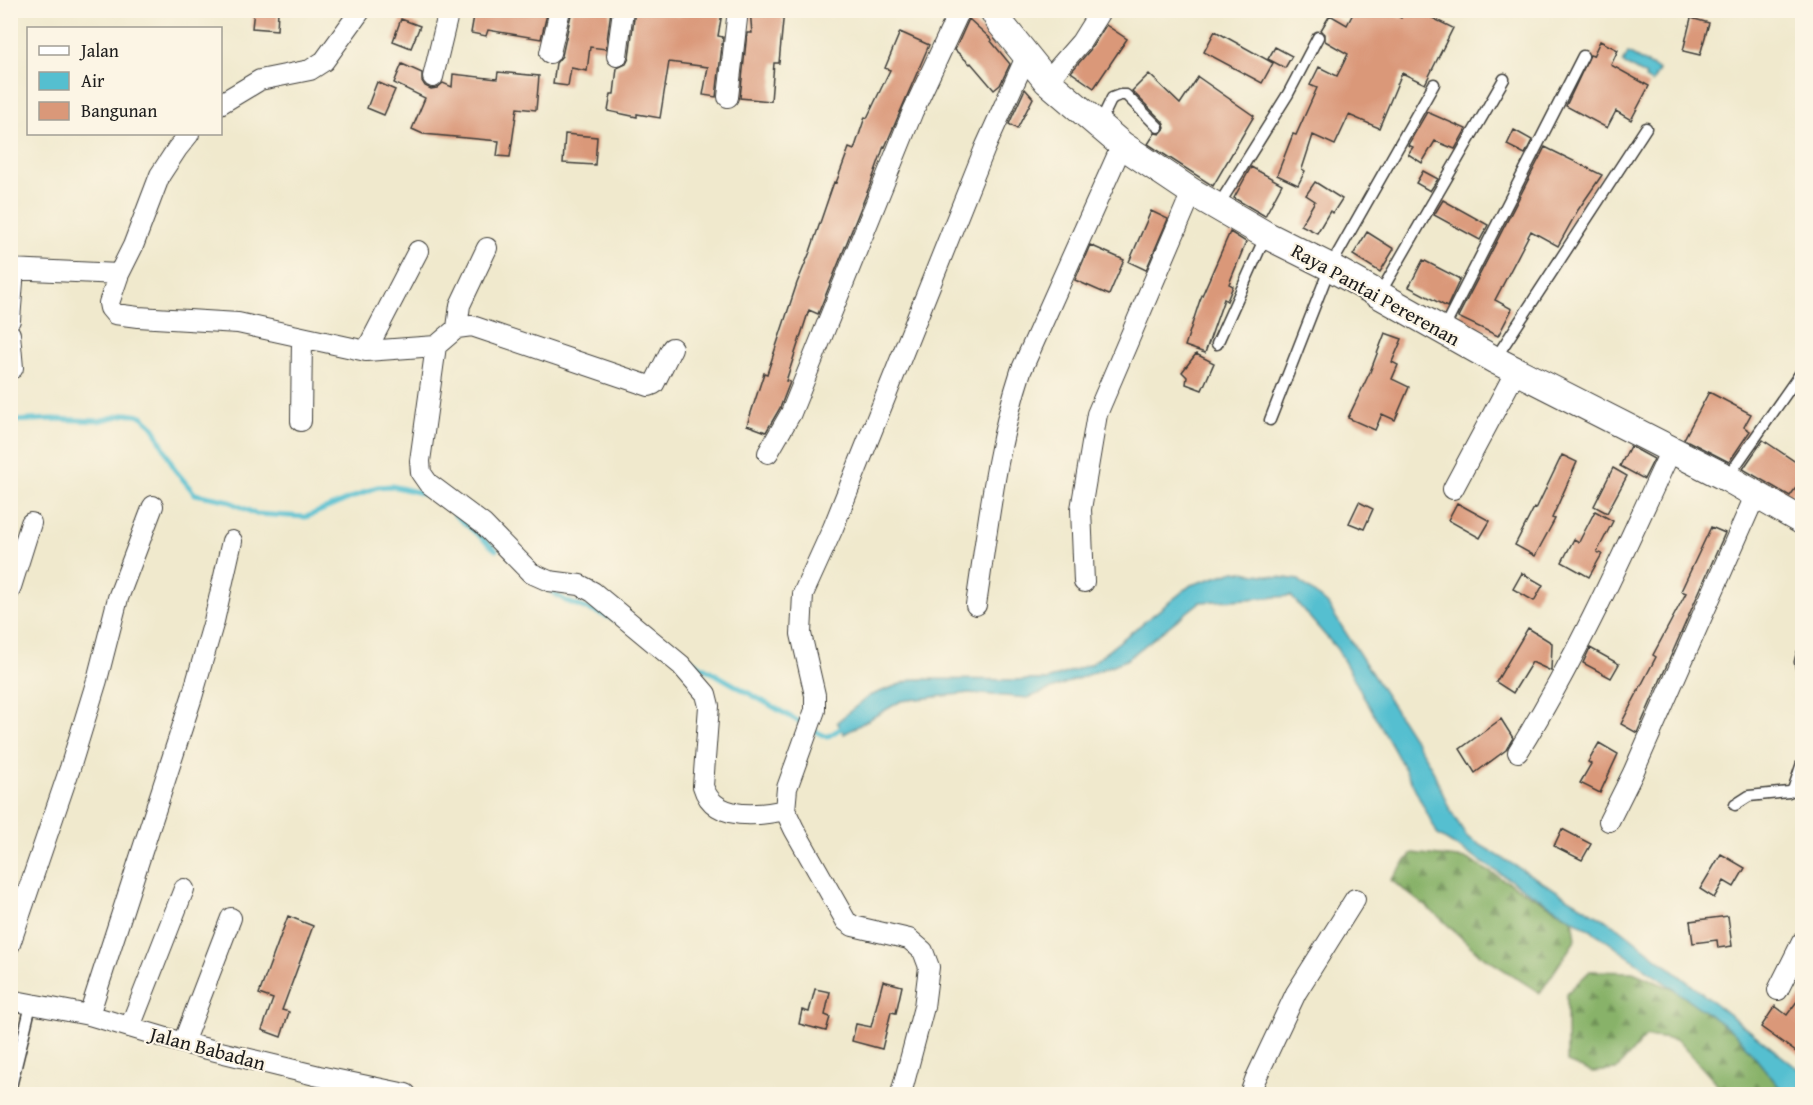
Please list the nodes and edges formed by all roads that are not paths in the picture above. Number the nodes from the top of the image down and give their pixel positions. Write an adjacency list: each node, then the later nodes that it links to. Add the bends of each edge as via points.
1 (361, 10): 19 (street, via 317,67 261,80)
2 (449, 10): 14 (street)
3 (560, 10): 10 (street)
4 (622, 10): 11 (street)
5 (738, 10): 18 (street)
6 (960, 10): 49 (street, via 913,111 791,413)
7 (993, 10): 13 (street, Raya Pantai Pererenan)
8 (1101, 10): 16 (street, via 1081,42)
9 (1318, 37): 26 (lane, via 1288,94)
10 (550, 53)
11 (617, 56)
12 (1583, 56): 36 (lane)
13 (1026, 57): 16 (street, Raya Pantai Pererenan); 65 (street, via 803,594 801,634 815,710 787,788)
14 (434, 77)
15 (1504, 79): 33 (lane)
16 (1047, 81): 20 (street, Raya Pantai Pererenan)
17 (1434, 84): 30 (lane)
18 (728, 97)
19 (222, 103)
20 (1098, 126): 21 (lane, via 1112,98 1120,94 1126,95); 24 (street, Raya Pantai Pererenan)
21 (1158, 127)
22 (1646, 128): 43 (lane)
23 (188, 135): 32 (street, via 160,176)
24 (1122, 145): 25 (street, Raya Pantai Pererenan); 59 (street, via 1014,390 1001,441)
25 (1192, 192): 26 (street, Raya Pantai Pererenan); 57 (street, via 1097,414 1081,508)
26 (1217, 207): 27 (street, Raya Pantai Pererenan)
27 (1266, 235): 30 (street, Raya Pantai Pererenan); 39 (lane)
28 (488, 248): 35 (street, via 460,305)
29 (417, 251): 42 (street)
30 (1329, 267): 33 (street, Raya Pantai Pererenan); 46 (lane)
31 (12, 269): 32 (street); 34 (street)
32 (119, 274): 38 (street, via 109,303 115,314 238,323)
33 (1378, 295): 36 (street, Raya Pantai Pererenan)
34 (10, 320)
35 (457, 328): 40 (street); 41 (street, via 472,326 649,386 654,384)
36 (1443, 331): 43 (street, Raya Pantai Pererenan)
37 (10, 334): 44 (street)
38 (302, 337): 42 (street); 47 (street)
39 (1217, 344)
40 (436, 346): 42 (street); 65 (street, via 421,474 483,524 531,573 549,581 587,587 681,665 706,694 709,706 703,786 713,803 740,814)
41 (672, 348)
42 (366, 351)
43 (1506, 365): 48 (street, Raya Pantai Pererenan); 51 (street)
44 (13, 368)
45 (1803, 371): 50 (lane)
46 (1270, 420)
47 (301, 421)
48 (1671, 450): 50 (street, Raya Pantai Pererenan); 62 (street, via 1558,686)
49 (768, 453)
50 (1727, 478): 52 (street, Raya Pantai Pererenan)
51 (1453, 489)
52 (1755, 496): 54 (street, Raya Pantai Pererenan); 66 (street)
53 (153, 506): 71 (street, via 118,597 87,713)
54 (1803, 521)
55 (31, 524): 58 (street)
56 (232, 541): 75 (street, via 192,697)
57 (1084, 582)
58 (10, 590)
59 (976, 605)
60 (1803, 654): 61 (lane)
61 (1803, 672)
62 (1518, 752)
63 (1803, 763): 64 (lane, via 1789,792 1749,796)
64 (1735, 805)
65 (785, 810): 80 (street, via 846,921 909,939 923,951 929,967 928,981)
66 (1609, 821)
67 (184, 889): 76 (street)
68 (1354, 899): 81 (street, via 1296,993)
69 (231, 918): 77 (street)
70 (1803, 942): 72 (street)
71 (10, 944)
72 (1778, 990)
73 (10, 1000): 74 (street, Jalan Babadan)
74 (31, 1005): 75 (street, Jalan Babadan); 78 (lane)
75 (89, 1015): 76 (street, Jalan Babadan)
76 (130, 1027): 77 (street, Jalan Babadan)
77 (183, 1042): 79 (street, Jalan Babadan)
78 (10, 1091)
79 (406, 1095)
80 (901, 1095)
81 (1250, 1095)

